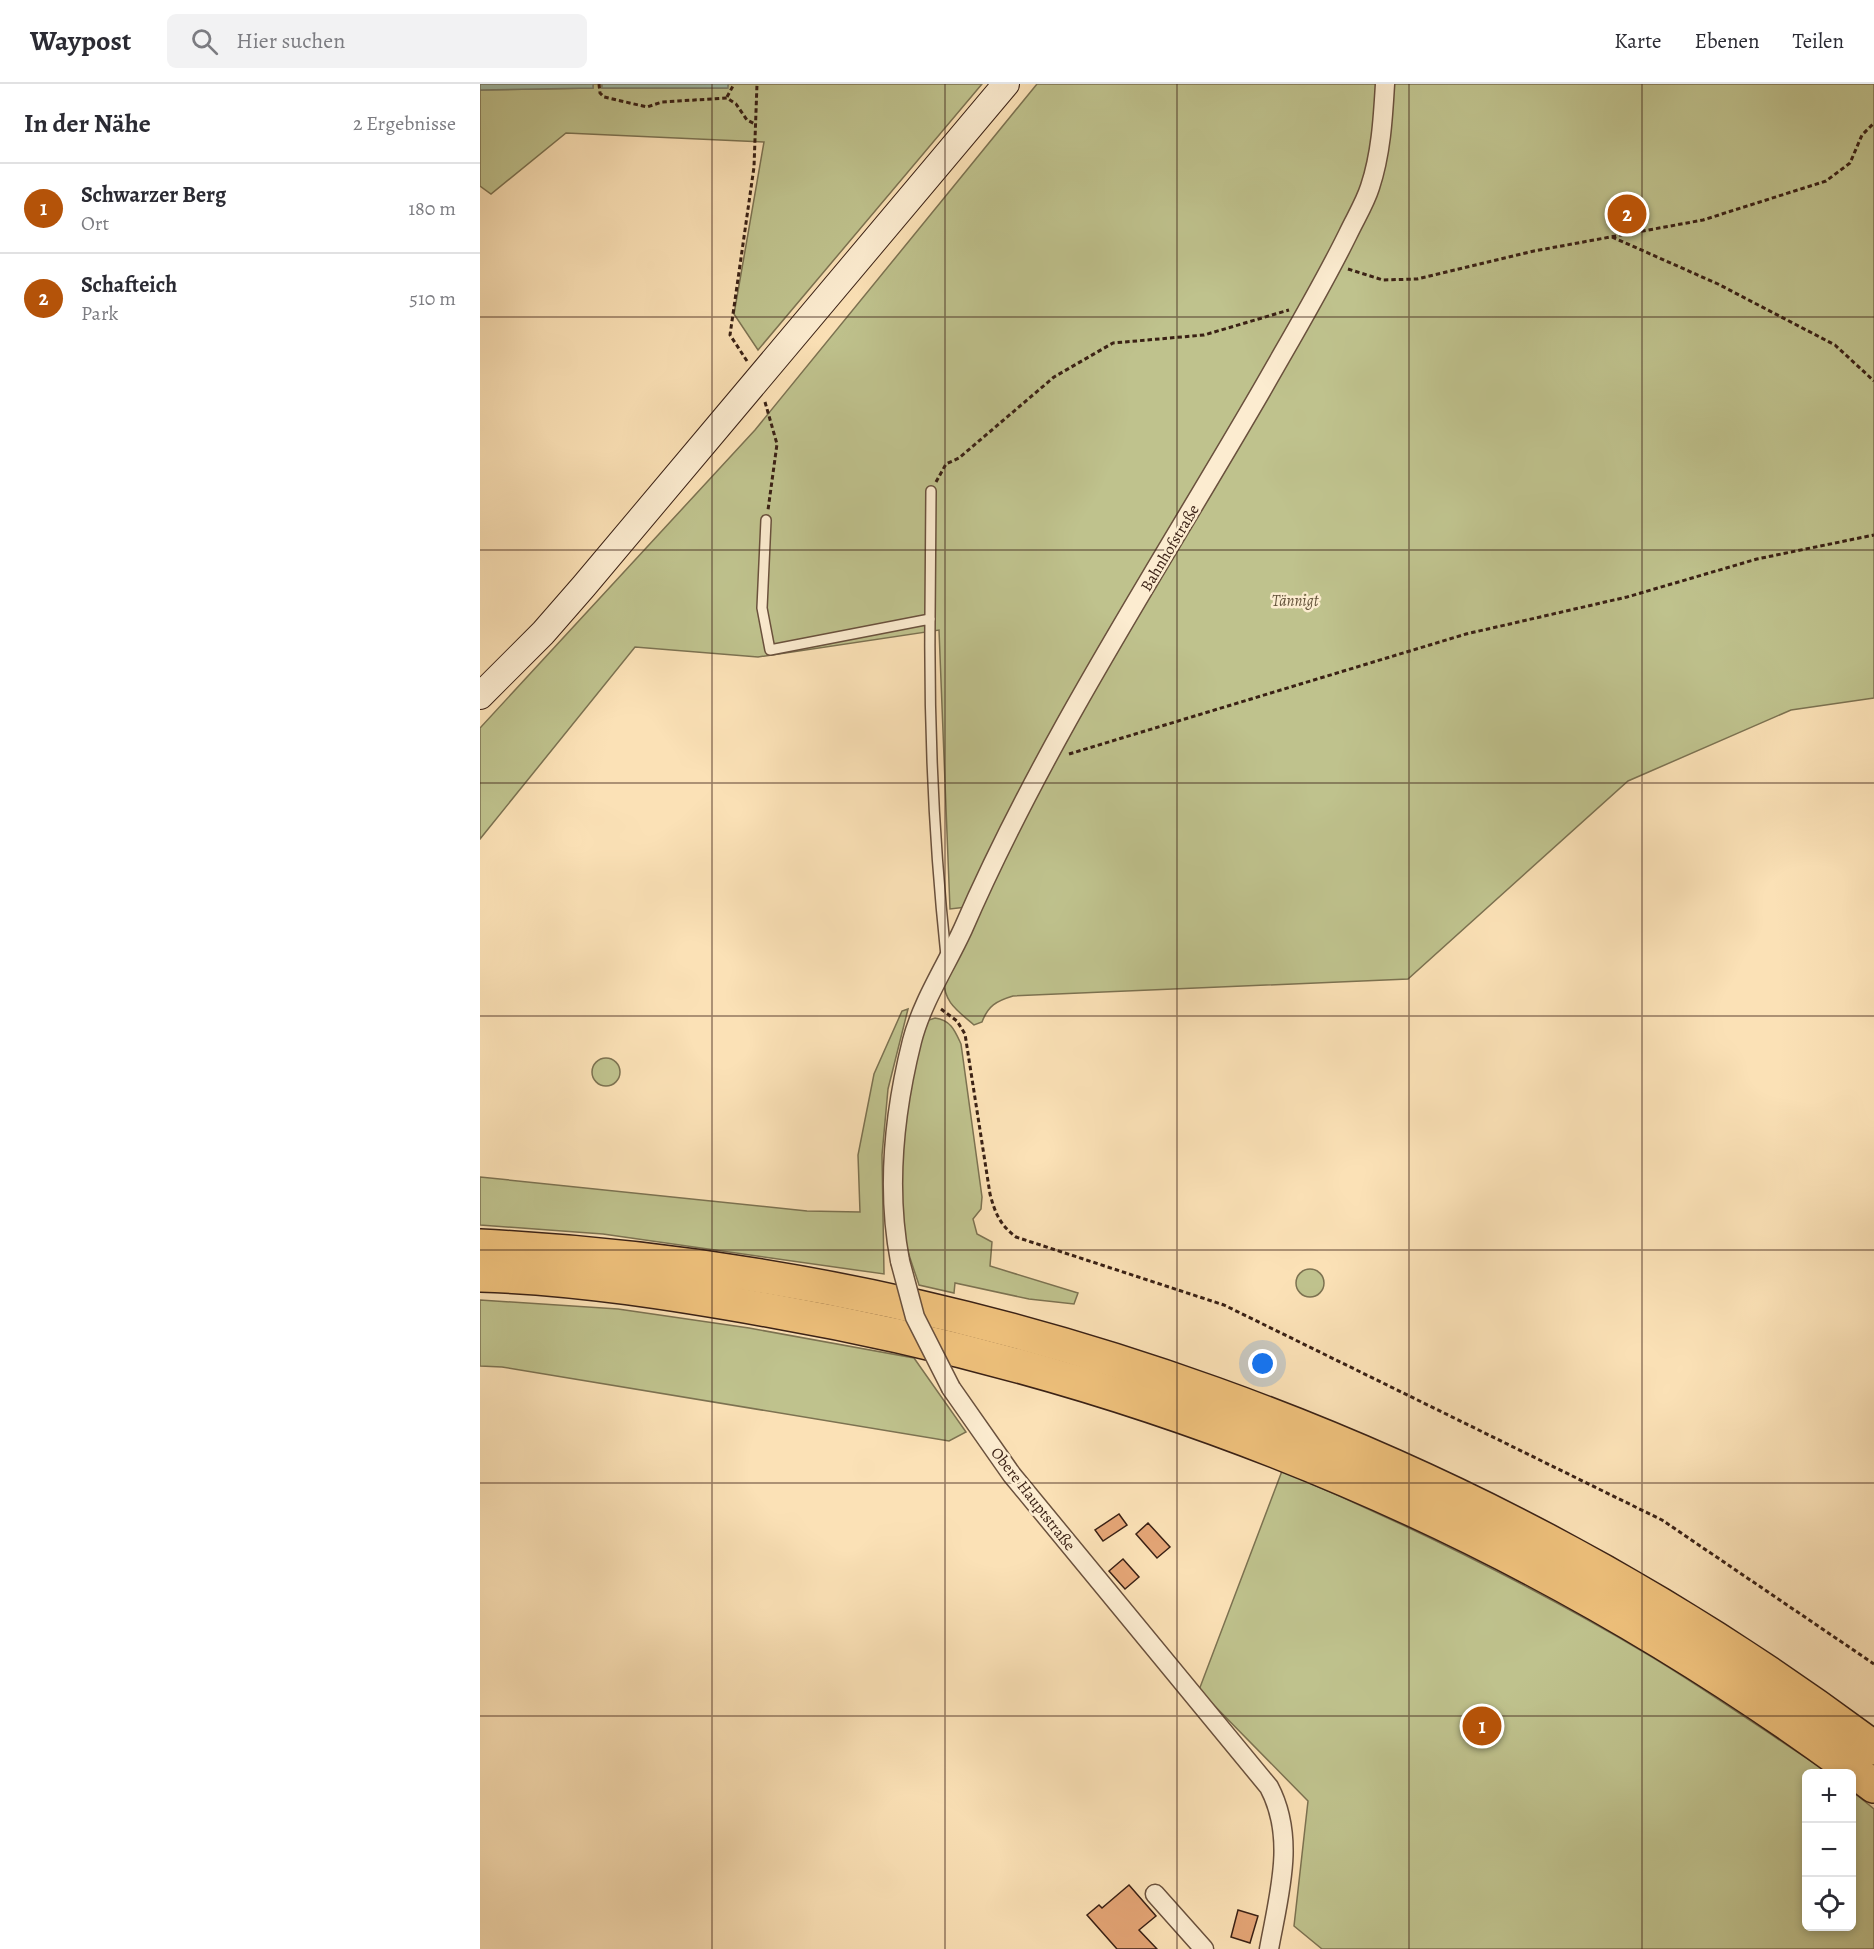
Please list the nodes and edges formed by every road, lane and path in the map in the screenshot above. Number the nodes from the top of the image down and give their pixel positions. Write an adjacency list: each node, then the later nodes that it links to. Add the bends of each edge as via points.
1 (599, 84): 6 (path, via 604,97 647,107 662,102)
2 (734, 84): 6 (path)
3 (757, 84): 8 (path)
4 (1006, 84): 12 (main road)
5 (1385, 84): 10 (street, Bahnhofstraße, via 1383,127 1370,188)
6 (727, 98): 8 (path)
7 (1874, 123): 9 (path, via 1862,135 1850,163 1826,181 1703,220)
8 (755, 124): 12 (path, via 754,167 730,335)
9 (1611, 236): 10 (path, via 1417,279 1383,280 1345,268); 13 (path, via 1718,284 1835,345)
10 (1336, 258): 11 (street, Bahnhofstraße)
11 (1310, 304): 14 (path, via 1204,334 1113,343 1054,377 959,458 946,464); 19 (street, Bahnhofstraße)
12 (758, 379): 15 (path, via 777,444); 18 (main road, via 550,626)
13 (1874, 381)
14 (931, 491): 17 (lane)
15 (766, 520): 17 (lane, via 762,608 770,650)
16 (1874, 535): 19 (path, via 1757,559 1627,597 1466,634)
17 (930, 619): 20 (lane, via 929,731)
18 (480, 696)
19 (1045, 761): 20 (street, Bahnhofstraße, via 995,855)
20 (947, 964): 21 (street, Bahnhofstraße)
21 (926, 1003): 24 (path, via 946,1010 965,1034 990,1194 995,1213 1016,1237 1224,1305 1577,1477 1662,1520); 29 (street, Obere Hauptstraße, bridge, via 912,1039 892,1168 893,1221 915,1317 951,1388 1012,1475 1269,1786 1285,1834)
22 (480, 1246): 25 (highway, via 718,1269 844,1292 1049,1342 1247,1407 1357,1449 1544,1541 1752,1663)
23 (480, 1275): 26 (highway, via 694,1298 842,1323 1046,1371 1235,1434 1351,1481 1530,1565 1736,1688)
24 (1874, 1664)
25 (1874, 1748)
26 (1874, 1786)
27 (1155, 1894): 28 (street)
28 (1204, 1949)
29 (1269, 1949)

